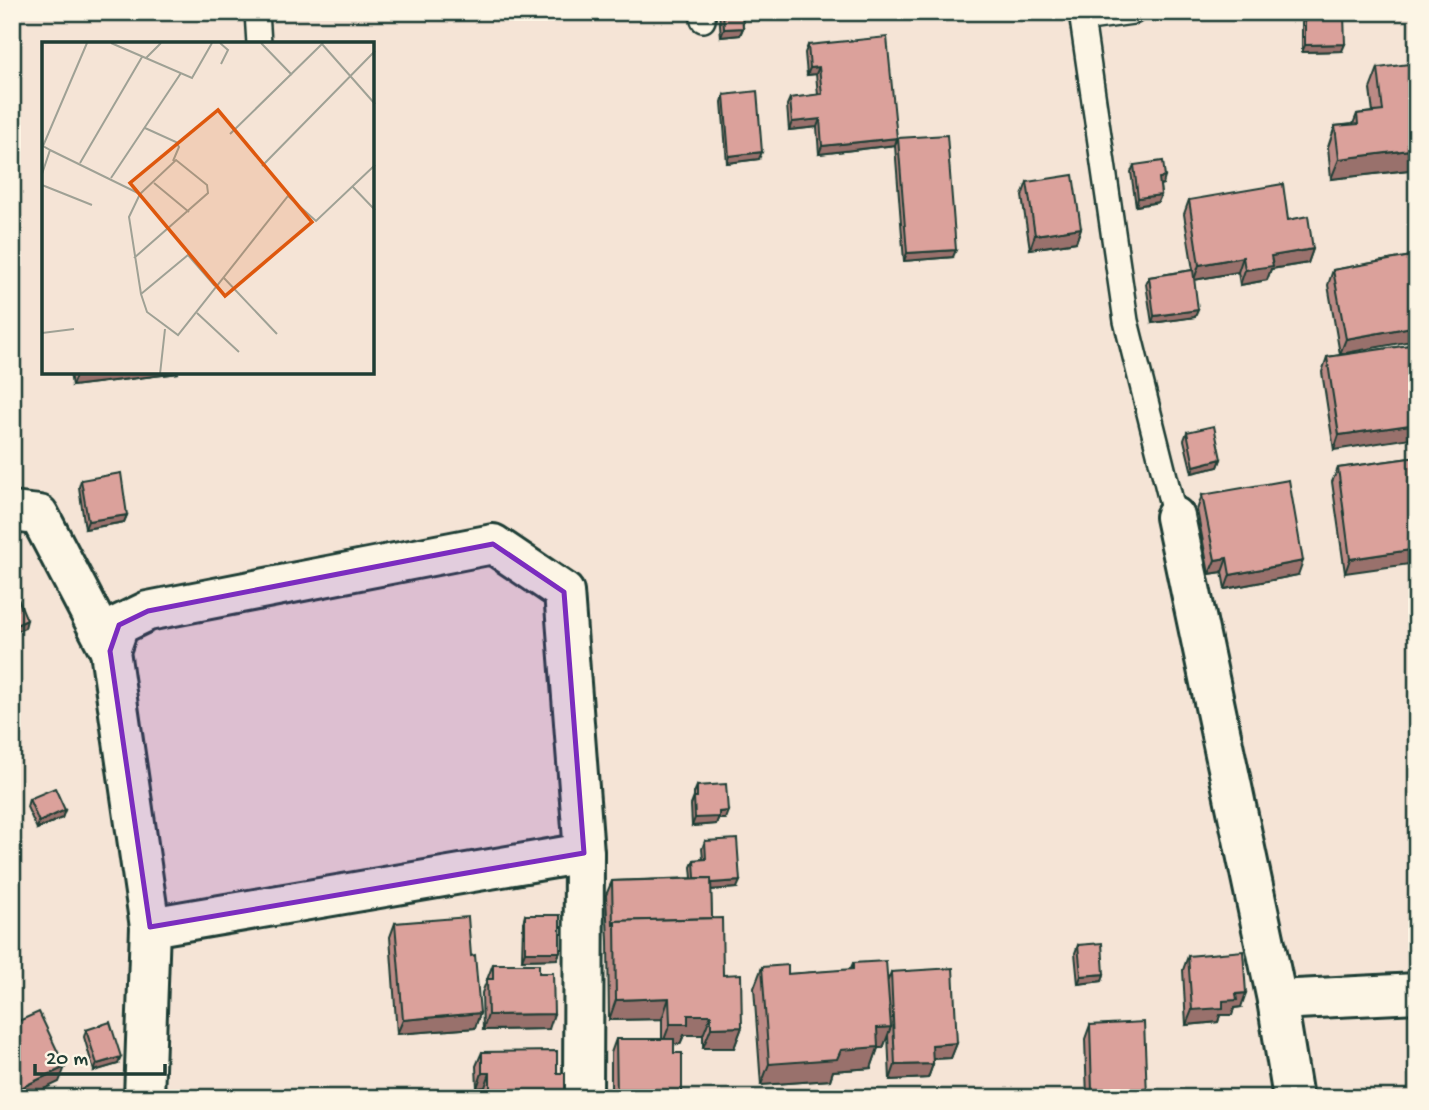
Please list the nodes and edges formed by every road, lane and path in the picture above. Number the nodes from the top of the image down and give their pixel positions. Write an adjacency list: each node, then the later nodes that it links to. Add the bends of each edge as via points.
1 (257, 12): 3 (lane)
2 (1133, 12): 5 (lane, via 1082,19 1126,321)
3 (259, 42)
4 (12, 512): 6 (street, via 39,515)
5 (1175, 517): 10 (street)
6 (110, 651): 7 (street, via 118,625 148,611 492,544 564,593); 8 (street)
7 (584, 853): 8 (street); 12 (street)
8 (150, 927): 11 (street)
9 (1417, 993): 10 (street)
10 (1277, 1000): 13 (street)
11 (144, 1098)
12 (583, 1098)
13 (1293, 1098)

